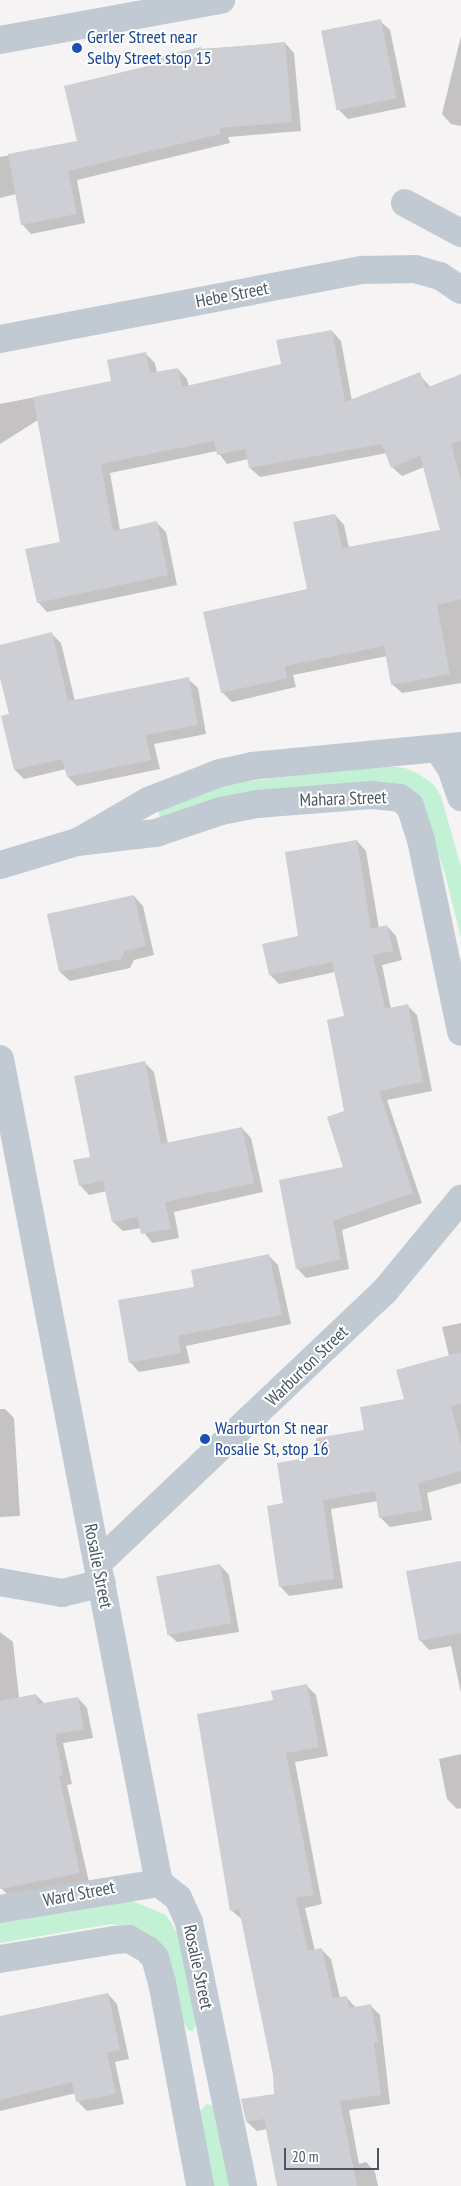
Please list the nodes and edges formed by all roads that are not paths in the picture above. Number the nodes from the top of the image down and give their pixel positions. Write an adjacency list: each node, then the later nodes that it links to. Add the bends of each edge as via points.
1 (220, 0): 2 (street)
2 (0, 40)
3 (405, 203): 4 (street)
4 (461, 233)
5 (461, 290): 6 (street, Hebe Street, via 440,276 415,269 363,270)
6 (0, 339)
7 (450, 748): 8 (street, Mahara Street, via 451,768); 9 (street, Mahara Street, via 252,766 220,773 139,805)
8 (461, 797)
9 (77, 842): 10 (street, Mahara Street); 11 (street, Mahara Street, via 148,835 257,804 372,795 400,798 410,806 419,833)
10 (0, 865)
11 (461, 1032)
12 (0, 1059): 14 (street, Rosalie Street)
13 (461, 1199): 14 (street, Warburton Street, via 384,1292)
14 (100, 1573): 15 (street, Warburton Street, via 62,1593); 16 (street, Rosalie Street)
15 (0, 1582)
16 (159, 1883): 17 (street, Ward Street); 19 (street, Rosalie Street, via 178,1898 186,1913)
17 (0, 1909)
18 (0, 1960): 20 (street, via 108,1940 129,1939 140,1944 155,1958)
19 (218, 2062): 20 (street); 22 (street, Rosalie Street)
20 (178, 2070): 21 (street)
21 (200, 2186)
22 (243, 2186)

